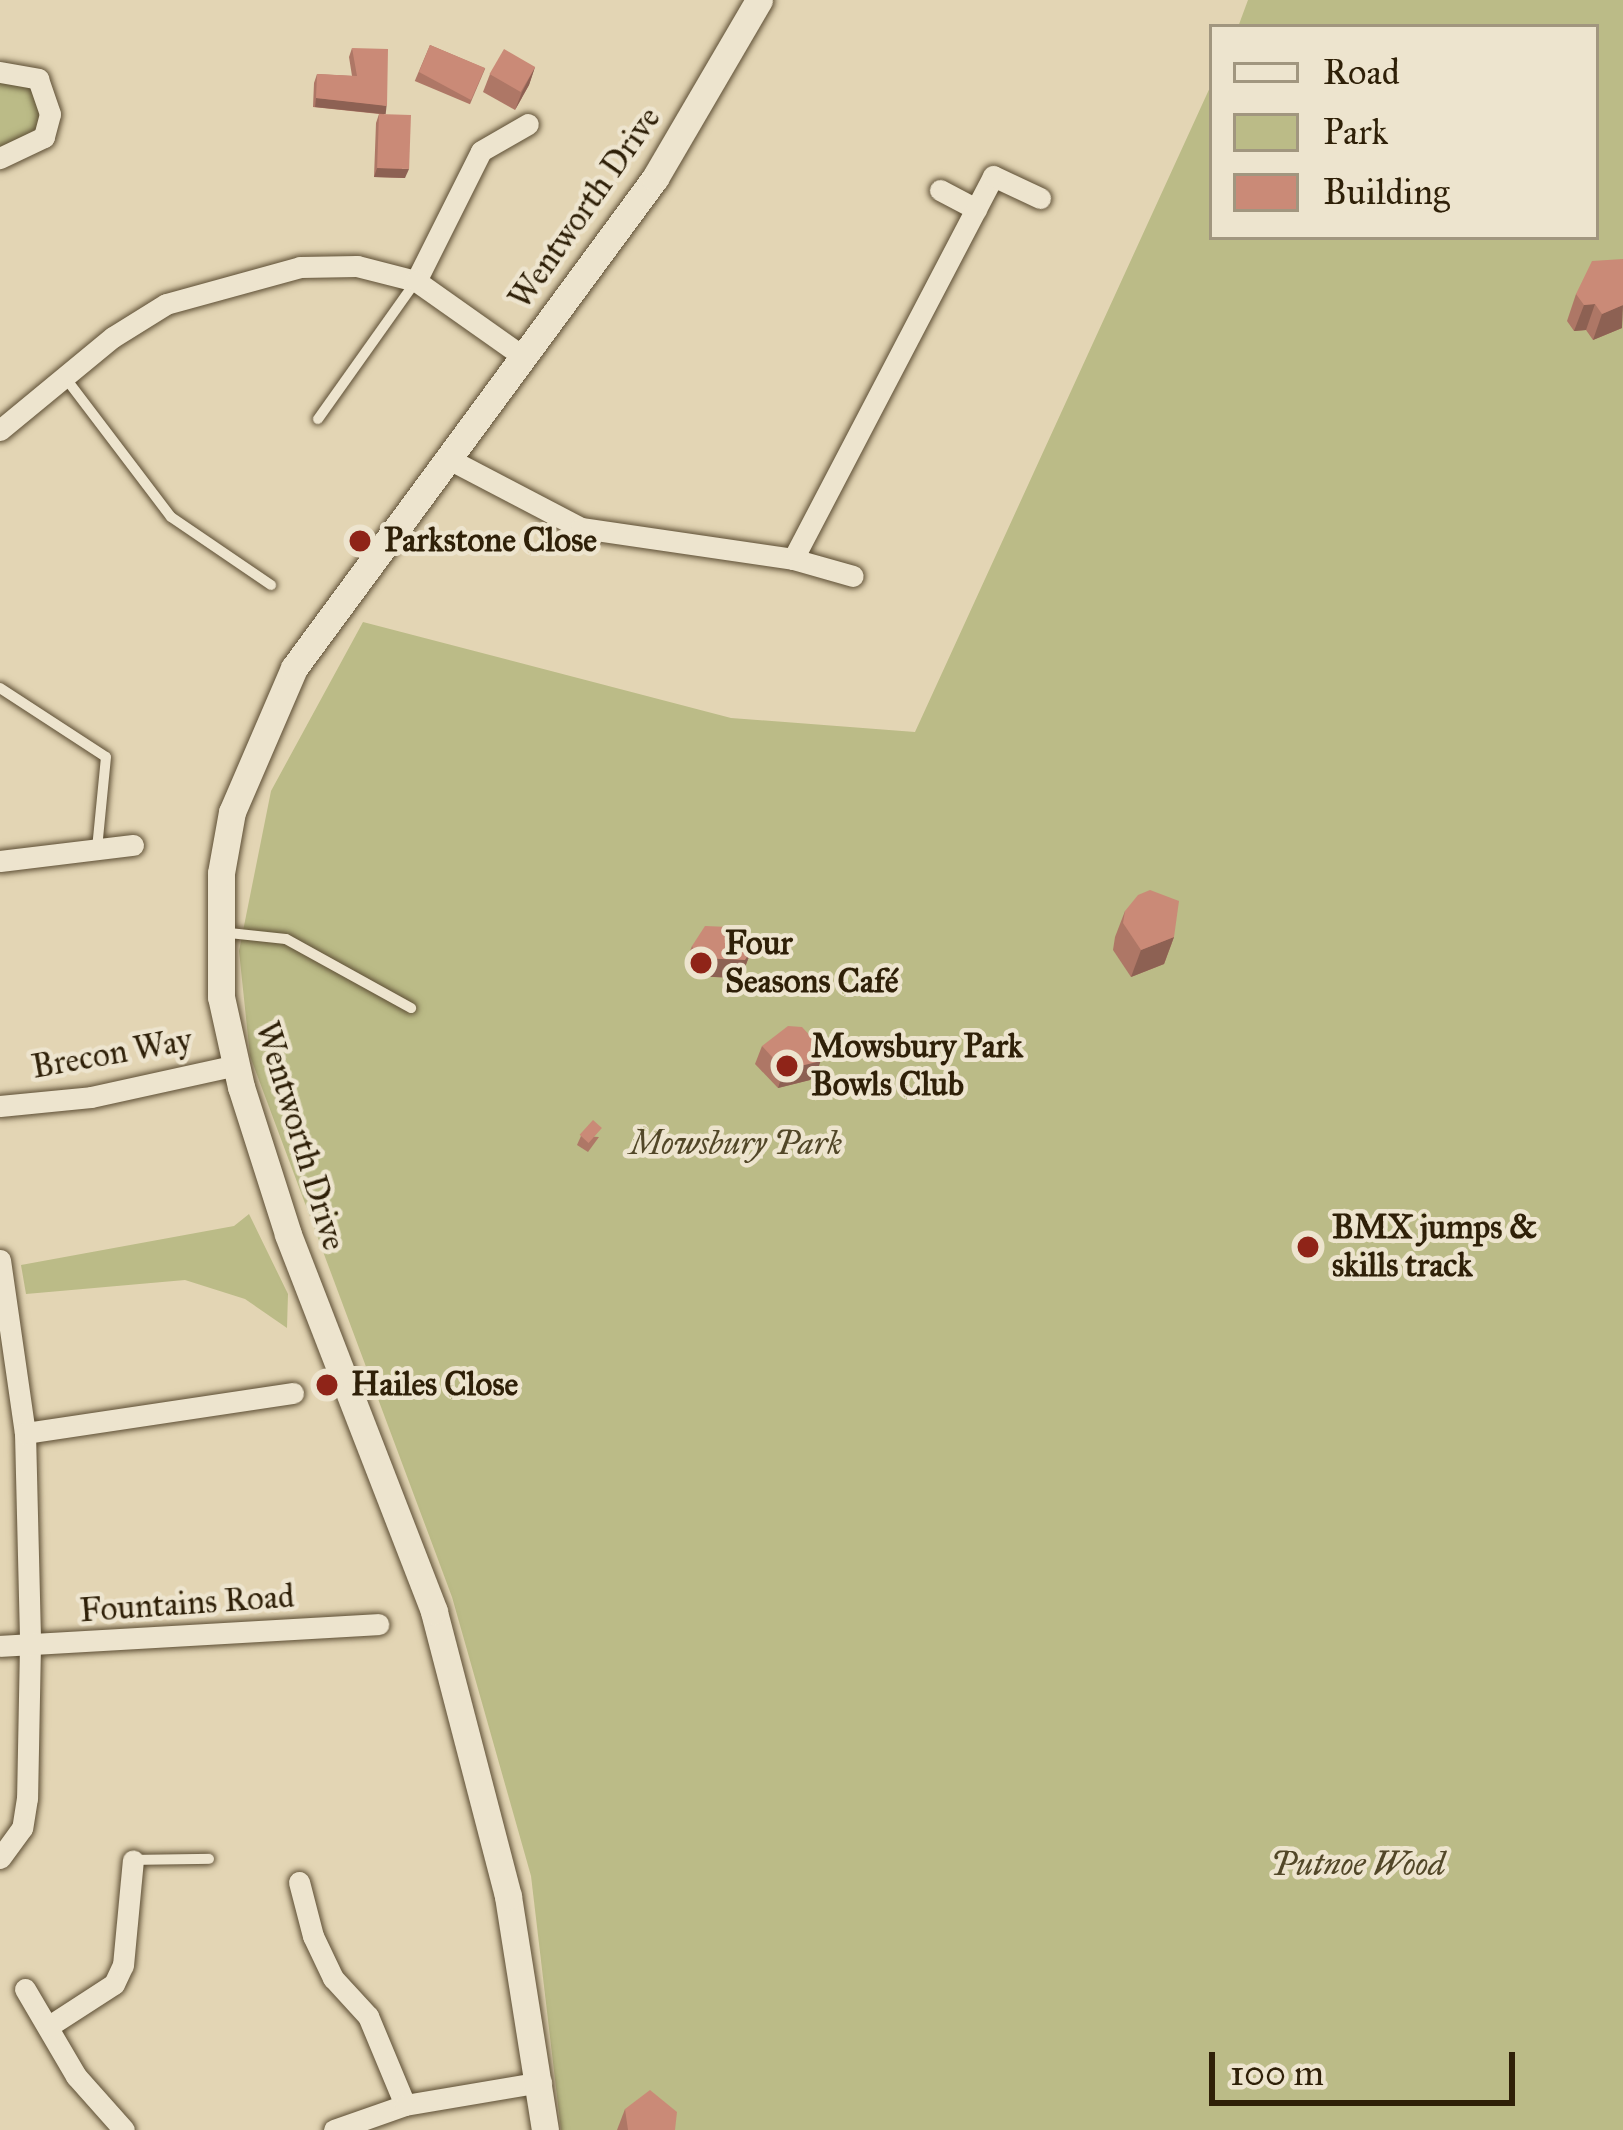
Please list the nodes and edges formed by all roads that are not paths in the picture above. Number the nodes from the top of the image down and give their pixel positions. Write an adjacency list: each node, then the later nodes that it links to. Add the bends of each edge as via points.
1 (759, 0): 9 (street, Wentworth Drive, via 655,178)
2 (0, 72): 4 (street, via 38,79 50,114 44,137)
3 (528, 124): 8 (street, via 473,143)
4 (0, 158)
5 (940, 190): 7 (street)
6 (1040, 197): 7 (street, via 993,176)
7 (976, 209): 14 (street)
8 (416, 281): 9 (street); 10 (street, via 357,266 243,277 166,304 112,337); 11 (lane)
9 (525, 358): 13 (street, Wentworth Drive)
10 (67, 380): 12 (street); 16 (lane, via 171,518)
11 (318, 418)
12 (0, 430)
13 (447, 458): 14 (street, via 581,528); 21 (street, Wentworth Drive, via 305,652 258,739 232,812)
14 (793, 560): 15 (street)
15 (854, 576)
16 (271, 585)
17 (0, 688): 19 (lane, via 106,757)
18 (133, 844): 19 (street)
19 (97, 848): 20 (street)
20 (0, 861)
21 (217, 932): 22 (lane, via 286,939); 23 (street, Wentworth Drive)
22 (411, 1008)
23 (236, 1065): 24 (street, Brecon Way); 37 (street, Wentworth Drive, via 288,1234 434,1611 508,1896)
24 (0, 1106)
25 (0, 1260): 27 (street)
26 (293, 1393): 27 (street)
27 (16, 1421): 30 (street)
28 (378, 1624): 30 (street, Fountains Road)
29 (0, 1646): 30 (street, Fountains Road)
30 (29, 1646): 31 (street, via 27,1798 22,1828)
31 (0, 1858)
32 (209, 1859): 33 (lane)
33 (133, 1860): 36 (street, via 123,1965 114,1984)
34 (299, 1882): 38 (street, via 313,1936 333,1978 368,2016)
35 (26, 1989): 36 (street)
36 (49, 2026): 39 (street, via 76,2076)
37 (541, 2082): 38 (street); 41 (street, Wentworth Drive)
38 (405, 2105): 40 (street)
39 (124, 2130)
40 (334, 2130)
41 (545, 2130)

